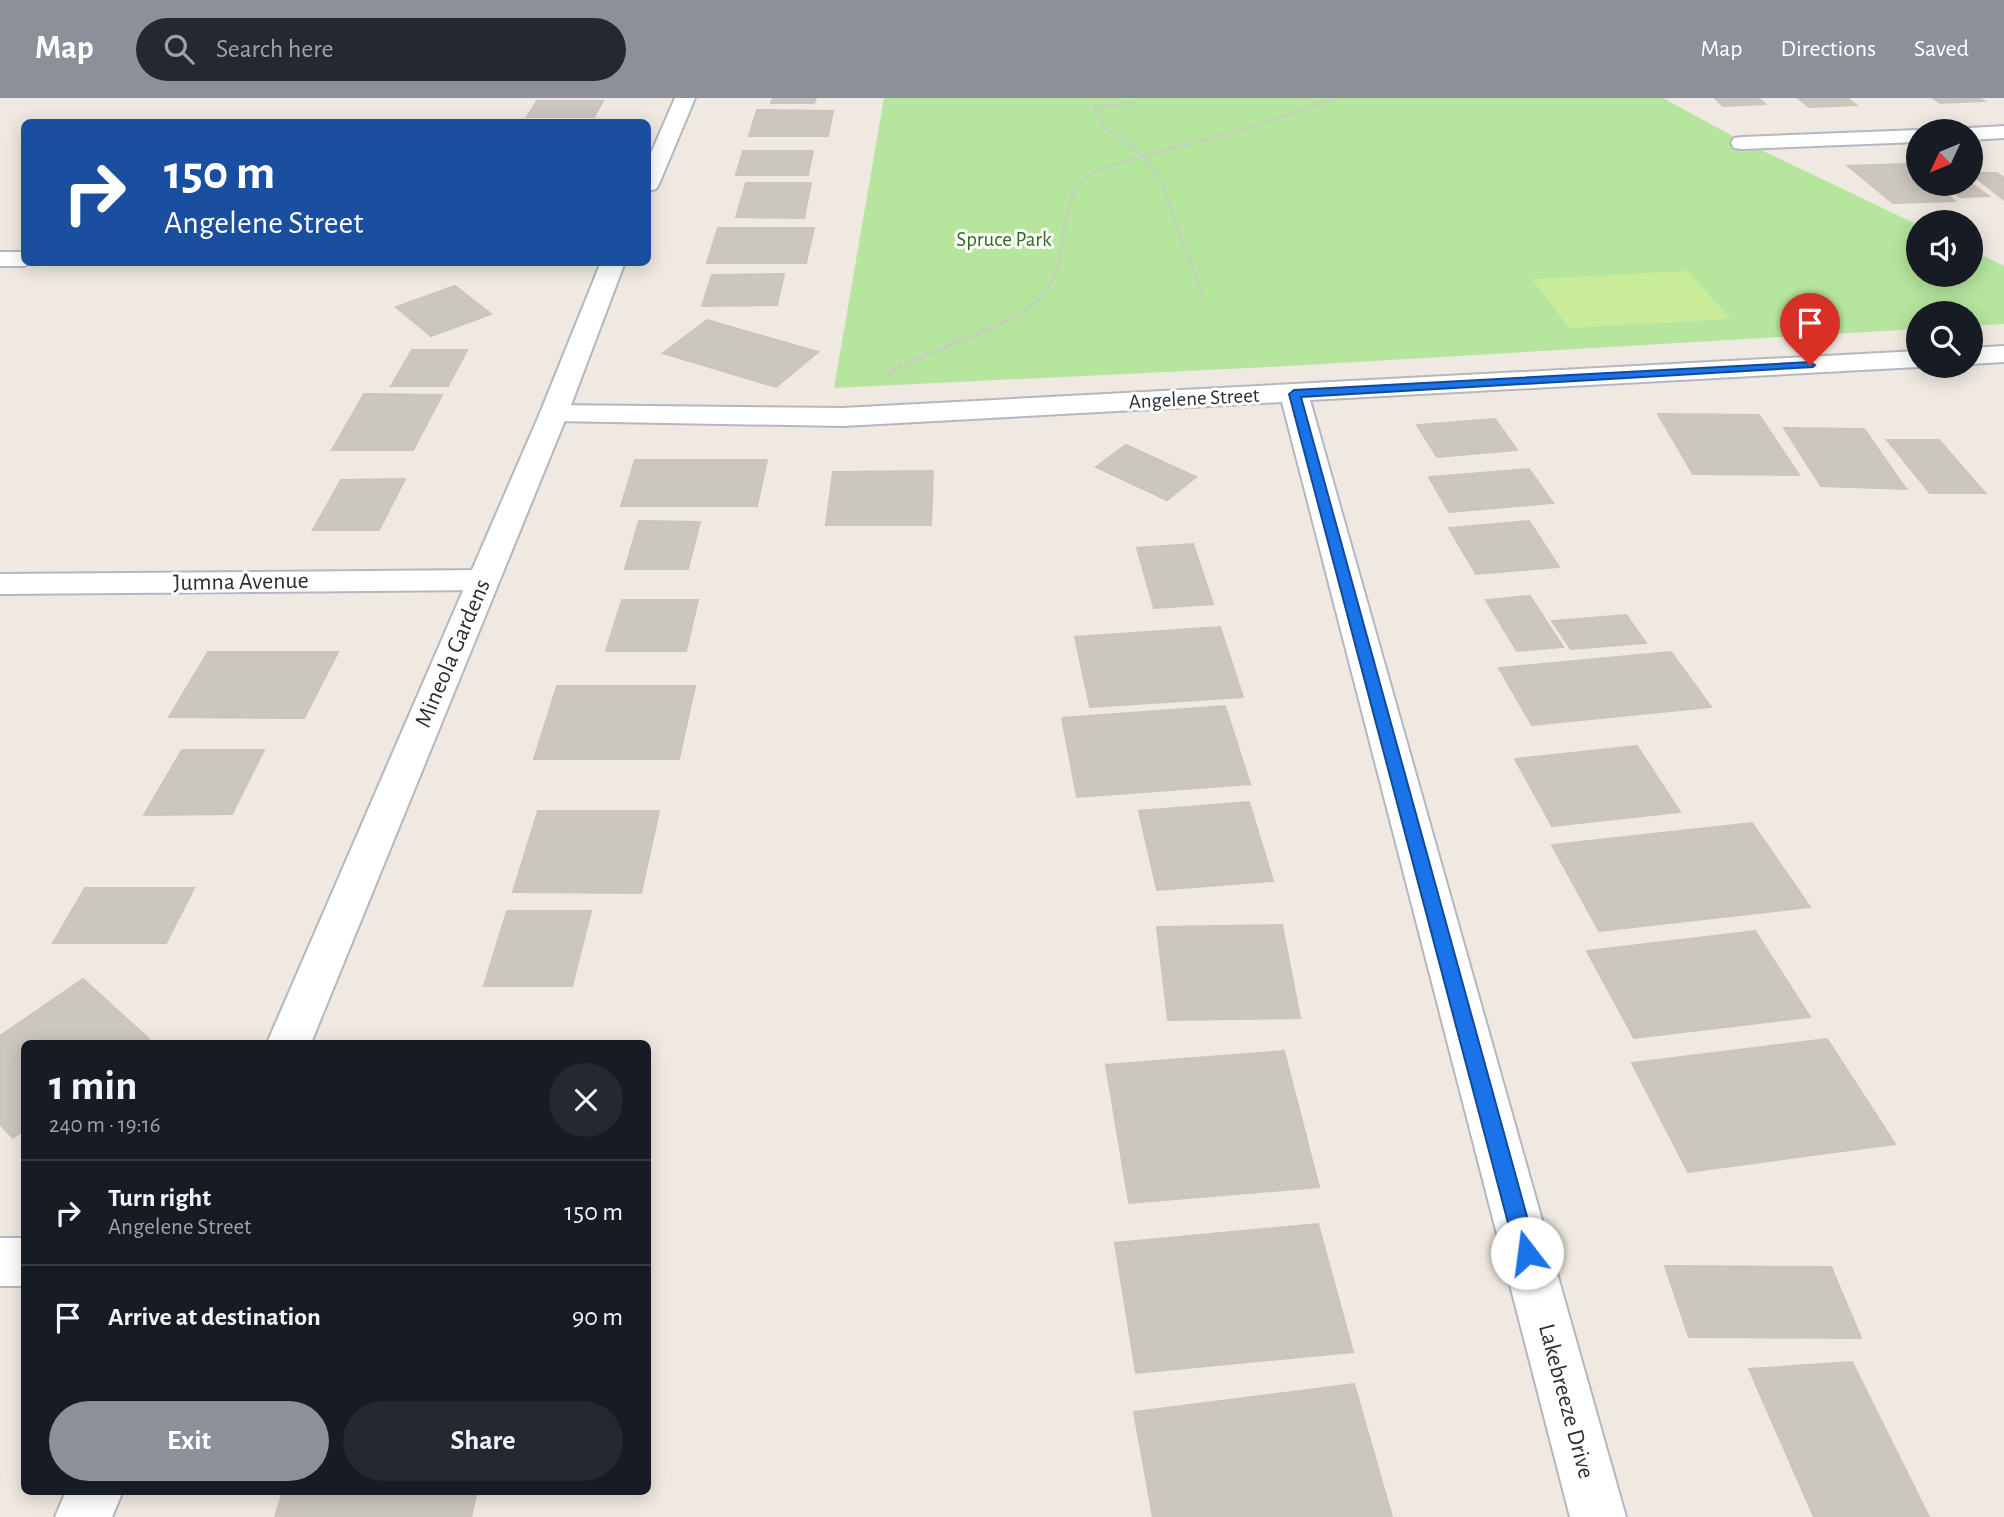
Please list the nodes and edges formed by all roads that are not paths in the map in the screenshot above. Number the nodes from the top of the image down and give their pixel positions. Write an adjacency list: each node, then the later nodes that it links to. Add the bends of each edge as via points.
1 (685, 98): 6 (street)
2 (2004, 132): 3 (street)
3 (1983, 133)
4 (1906, 136): 5 (street)
5 (1742, 143)
6 (651, 177)
7 (21, 258): 8 (street)
8 (0, 259)
9 (611, 266): 14 (street, Mineola Gardens)
10 (2004, 354): 11 (street)
11 (1983, 355)
12 (1906, 360): 13 (street, Angelene Street)
13 (1294, 394): 14 (street, Angelene Street, via 843,417); 22 (street, Lakebreeze Drive)
14 (554, 413): 15 (street, Mineola Gardens)
15 (482, 580): 16 (street, Jumna Avenue); 17 (street, Mineola Gardens)
16 (0, 584)
17 (290, 1040)
18 (0, 1262): 19 (street)
19 (21, 1262)
20 (93, 1495): 21 (street)
21 (83, 1517)
22 (1598, 1517)

